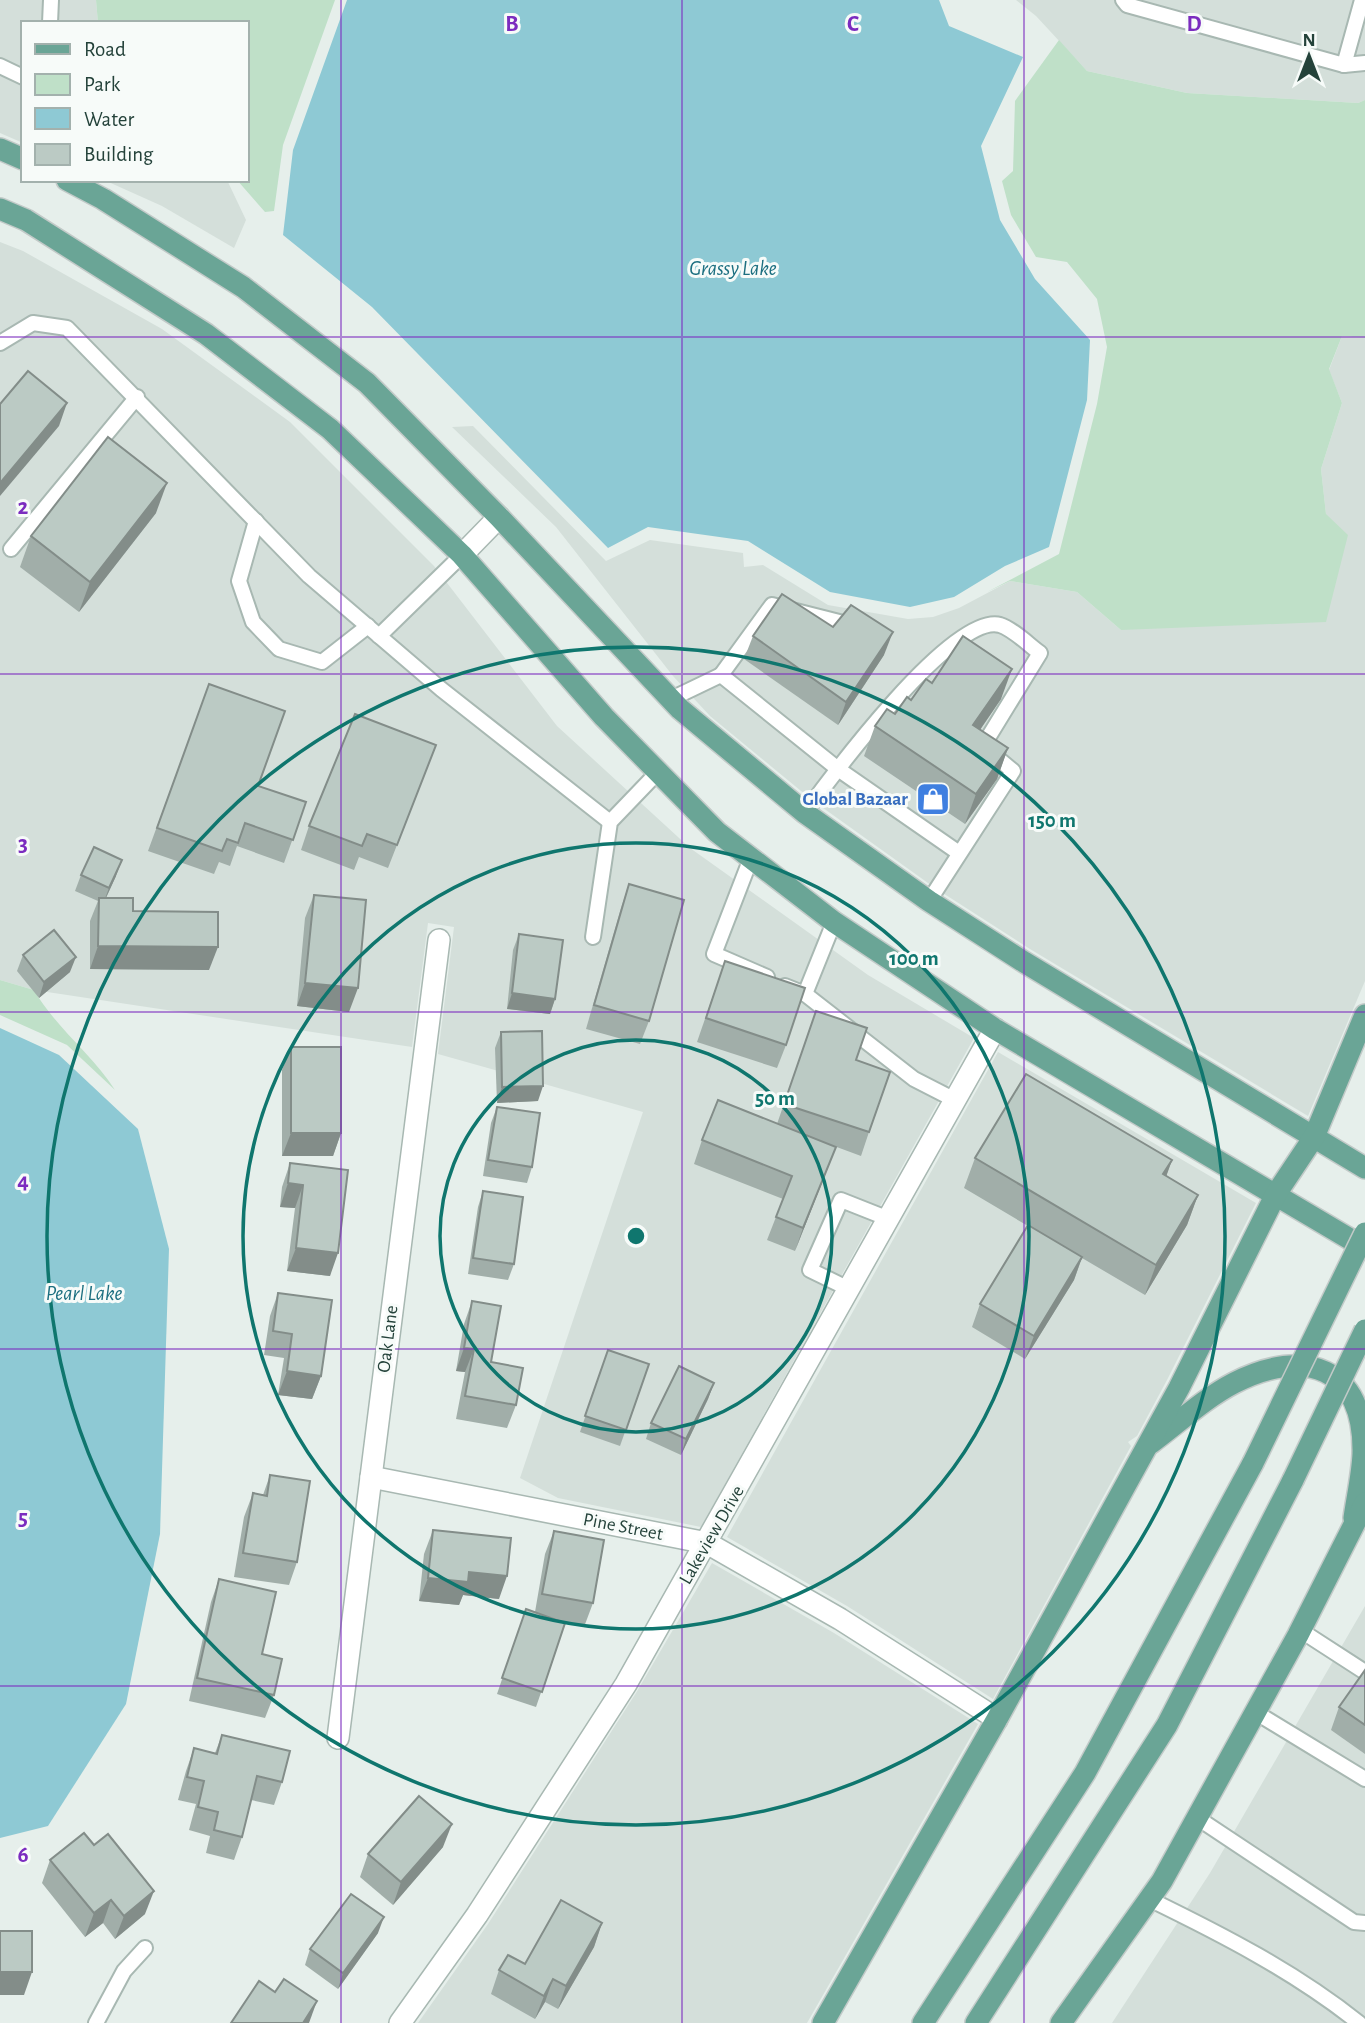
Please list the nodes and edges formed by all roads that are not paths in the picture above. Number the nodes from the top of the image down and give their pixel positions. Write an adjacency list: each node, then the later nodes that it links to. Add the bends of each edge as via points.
1 (51, 0): 4 (lane)
2 (1123, 0): 6 (lane, via 1127,5)
3 (1362, 0): 6 (lane)
4 (50, 21)
5 (1365, 63): 6 (lane)
6 (1344, 65)
7 (0, 66): 8 (lane)
8 (21, 76)
9 (0, 149): 10 (main road)
10 (21, 158)
11 (71, 182): 15 (main road, via 243,287 367,383)
12 (0, 209): 18 (main road, via 26,220 206,334 330,429)
13 (0, 343): 14 (lane, via 33,323 66,328)
14 (137, 397): 16 (lane); 17 (lane)
15 (499, 517): 18 (street); 22 (main road)
16 (256, 522): 20 (lane); 20 (lane, via 239,581 253,622 279,649 322,662)
17 (10, 549)
18 (462, 555): 20 (lane); 24 (main road)
19 (864, 629): 21 (lane, via 772,605)
20 (373, 631): 26 (lane)
21 (721, 675): 22 (lane); 23 (lane)
22 (671, 699): 25 (main road)
23 (838, 769): 25 (lane); 27 (lane); 27 (lane, via 914,680 961,638 985,625 1001,625 1040,653 983,746 1013,771)
24 (658, 772): 26 (lane); 28 (main road, via 717,832)
25 (804, 813): 29 (main road)
26 (610, 822): 31 (lane)
27 (959, 853): 29 (lane)
28 (751, 858): 30 (main road); 33 (lane, via 714,954)
29 (929, 901): 37 (main road)
30 (834, 922): 33 (lane); 35 (main road)
31 (593, 937)
32 (439, 940): 46 (street, Oak Lane)
33 (804, 994): 36 (lane, via 914,1079)
34 (1365, 1015): 37 (main road)
35 (995, 1029): 36 (street, Lakeview Drive); 39 (main road)
36 (955, 1100): 40 (street, Lakeview Drive)
37 (1314, 1136): 38 (main road); 39 (main road)
38 (1365, 1168)
39 (1276, 1194): 42 (main road); 45 (main road)
40 (889, 1219): 43 (street, Lakeview Drive); 43 (lane, via 841,1200 810,1270)
41 (1365, 1233): 63 (main road, bridge, via 1253,1463 1085,1773)
42 (1365, 1248)
43 (849, 1289): 49 (street, Lakeview Drive)
44 (1365, 1330): 64 (main road, bridge, via 1167,1725)
45 (1147, 1447): 48 (main road, via 1231,1384 1261,1370 1284,1365 1323,1368 1341,1379 1360,1423); 53 (main road)
46 (371, 1477): 49 (street, Pine Street); 54 (street, Oak Lane)
47 (1365, 1503): 48 (main road)
48 (1359, 1530): 50 (main road)
49 (707, 1543): 53 (street, Pine Street, via 840,1619); 61 (street, Lakeview Drive, via 626,1684 477,1915)
50 (1300, 1630): 51 (lane); 52 (main road)
51 (1365, 1672)
52 (1255, 1712): 55 (lane); 56 (main road)
53 (997, 1719): 62 (main road)
54 (338, 1738)
55 (1365, 1779)
56 (1196, 1817): 57 (main road); 58 (lane, via 1354,1922)
57 (1149, 1899): 65 (main road); 66 (lane, via 1314,1987)
58 (1365, 1923)
59 (145, 1948): 60 (lane, via 124,1971)
60 (96, 2023)
61 (400, 2023)
62 (823, 2023)
63 (923, 2023)
64 (976, 2023)
65 (1060, 2023)
66 (1359, 2023)

